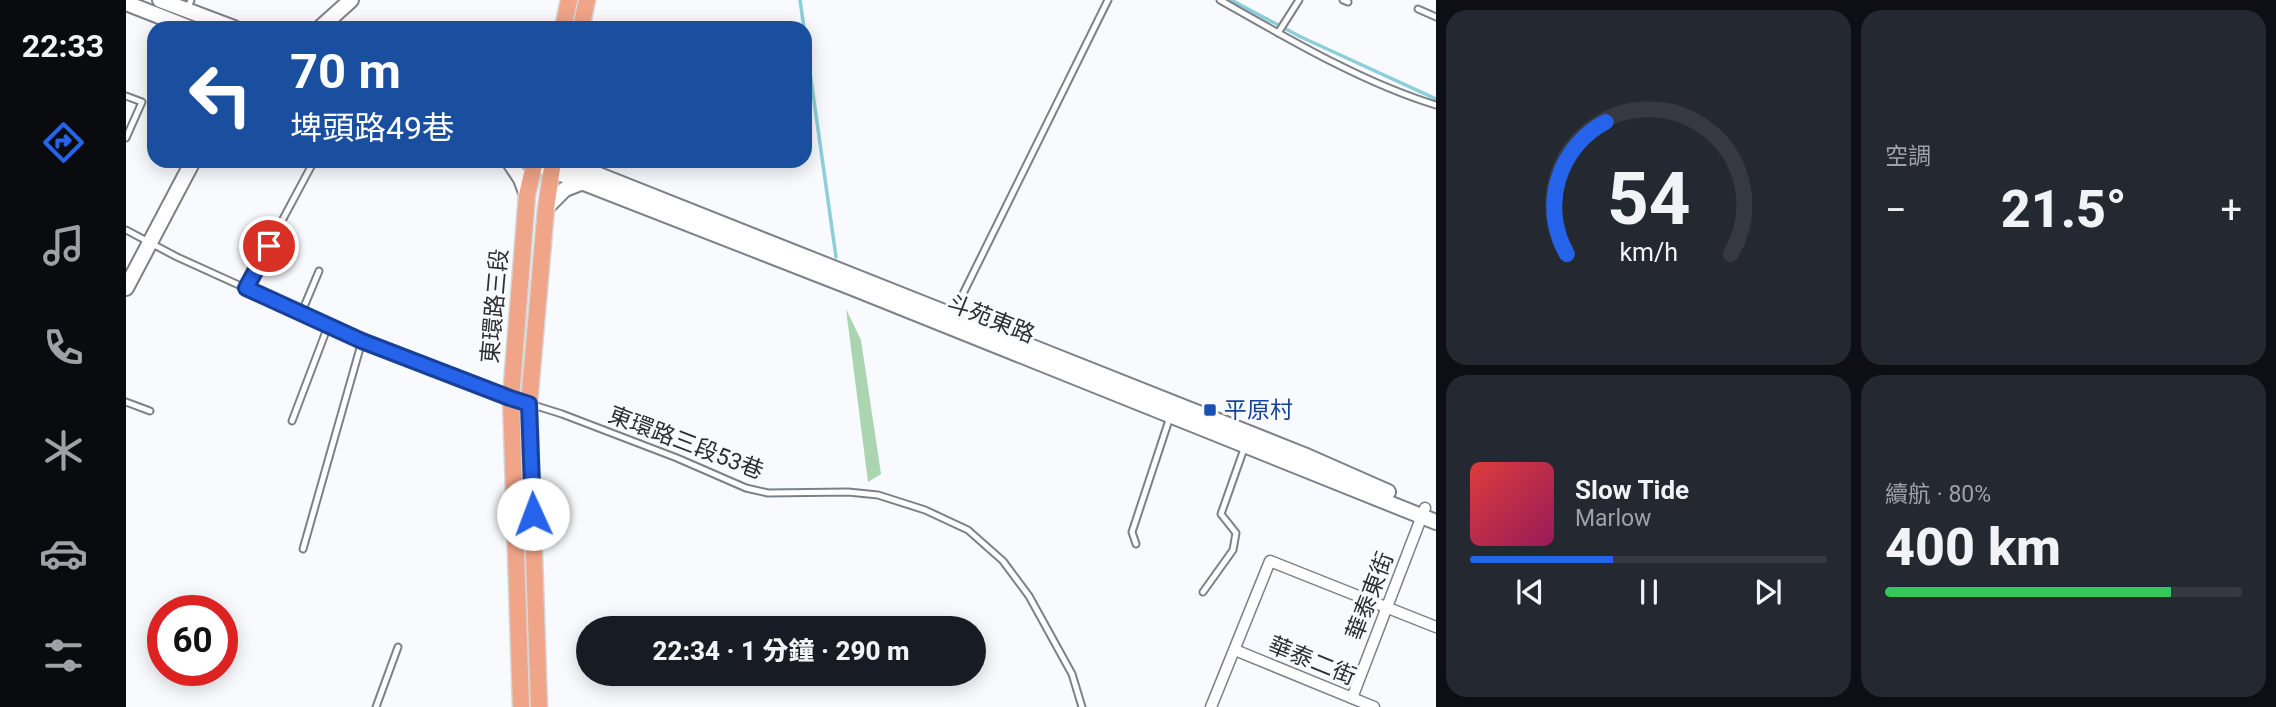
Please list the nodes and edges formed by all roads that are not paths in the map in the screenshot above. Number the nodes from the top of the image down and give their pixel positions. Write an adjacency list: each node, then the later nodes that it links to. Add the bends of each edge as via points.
1 (160, 0): 9 (main road)
2 (351, 0): 14 (main road)
3 (569, 0): 15 (main road)
4 (587, 0): 16 (main road)
5 (1108, 0): 35 (lane)
6 (1220, 0): 17 (lane)
7 (1299, 0): 17 (lane)
8 (126, 3): 12 (main road)
9 (189, 5): 13 (main road)
10 (1418, 9): 11 (lane)
11 (1436, 17)
12 (172, 21)
13 (220, 21)
14 (328, 21)
15 (564, 21)
16 (582, 21)
17 (1278, 33): 19 (lane, via 1402,95)
18 (126, 96): 20 (lane, via 142,102)
19 (1436, 105)
20 (126, 138)
21 (189, 168): 30 (main road)
22 (310, 168): 33 (lane)
23 (514, 168): 27 (main road)
24 (531, 168): 27 (main road, 東環路三段)
25 (555, 168): 28 (main road, 東環路三段)
26 (586, 172): 28 (main road); 35 (main road, 斗苑東路); 42 (main road, 斗苑東路, via 853,288)
27 (527, 195): 38 (main road, 東環路三段)
28 (546, 208): 40 (main road, 東環路三段)
29 (126, 230): 30 (lane, 東環路三段53巷)
30 (150, 243): 32 (main road); 33 (lane, 東環路三段53巷)
31 (319, 271): 34 (lane)
32 (126, 288)
33 (246, 288): 34 (lane, 東環路三段53巷)
34 (301, 314): 36 (lane, 東環路三段53巷)
35 (952, 316): 45 (main road, 斗苑東路, via 1304,455)
36 (328, 326): 37 (lane, 東環路三段53巷); 43 (lane)
37 (362, 341): 38 (lane, 東環路三段53巷); 48 (lane)
38 (510, 398): 40 (lane, 東環路三段53巷); 56 (main road, 東環路三段)
39 (126, 402): 41 (lane)
40 (529, 404): 57 (main road, 東環路三段); 58 (lane, 東環路三段53巷, via 746,488 768,493 878,495 968,530 1003,561 1029,596 1072,674)
41 (150, 411)
42 (1171, 417): 44 (main road, 斗苑東路); 47 (lane, via 1132,532)
43 (292, 421)
44 (1245, 446): 45 (main road, 斗苑東路); 49 (lane, via 1221,514 1236,533 1233,550)
45 (1428, 512): 46 (main road, 斗苑東路); 50 (street, 華泰東街)
46 (1436, 522)
47 (1136, 544)
48 (303, 549)
49 (1203, 592)
50 (1387, 607): 51 (street); 53 (street, via 1270,561); 54 (street, 華泰東街)
51 (1436, 627)
52 (398, 647): 55 (lane)
53 (1235, 650): 54 (street, 華泰二街); 59 (street)
54 (1352, 698): 60 (street, 華泰二街)
55 (376, 707)
56 (521, 707)
57 (538, 707)
58 (1082, 707)
59 (1212, 707)
60 (1374, 707)

